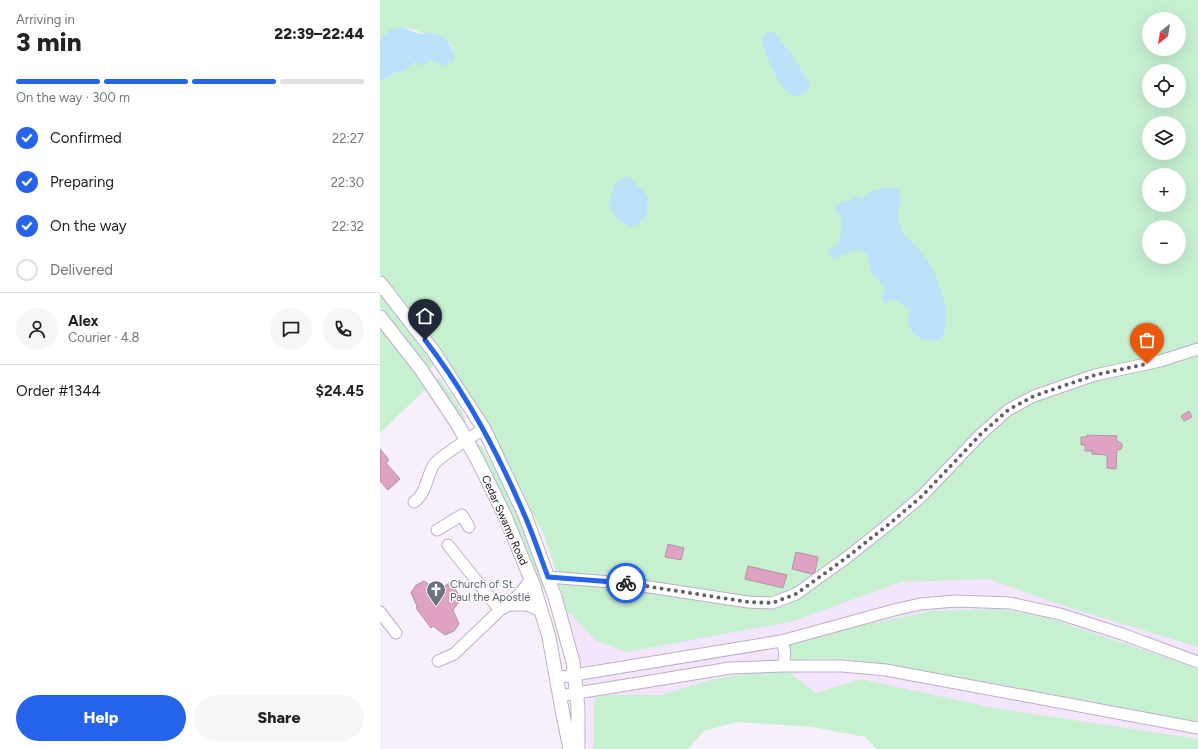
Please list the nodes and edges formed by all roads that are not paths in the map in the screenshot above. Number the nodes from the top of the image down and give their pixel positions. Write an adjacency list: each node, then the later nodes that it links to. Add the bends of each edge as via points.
1 (380, 283): 4 (main road, Cedar Swamp Road, via 434,352)
2 (380, 317): 5 (main road, Cedar Swamp Road, via 420,368)
3 (1198, 349): 10 (street, via 1160,361 1095,375 1034,396 1008,410 980,435 922,496 884,528 796,594 772,603 748,602 623,583)
4 (484, 429): 5 (street); 10 (main road, Cedar Swamp Road, via 525,515)
5 (466, 440): 6 (street, via 433,465 421,498); 11 (main road, Cedar Swamp Road, via 504,514)
6 (414, 502)
7 (469, 527): 8 (street, via 462,515)
8 (437, 530)
9 (448, 545): 12 (street)
10 (548, 577): 20 (main road, Cedar Swamp Road, via 573,662)
11 (530, 579): 12 (street); 13 (main road, Cedar Swamp Road)
12 (505, 607): 13 (street, via 527,605); 17 (street, via 454,654)
13 (541, 611): 21 (main road, Cedar Swamp Road, via 549,637)
14 (380, 612): 15 (street)
15 (396, 633)
16 (781, 641): 18 (street, via 920,604 956,601 998,602 1060,614); 19 (street, via 785,653); 20 (street)
17 (438, 661)
18 (1198, 662)
19 (784, 666): 22 (street, via 730,668); 24 (street, via 842,666 886,670)
20 (574, 675): 21 (street); 22 (main road, Cedar Swamp Road)
21 (556, 678): 23 (main road, Cedar Swamp Road)
22 (576, 692): 23 (street); 26 (main road, Cedar Swamp Road)
23 (559, 696): 25 (main road, Cedar Swamp Road)
24 (1198, 728)
25 (570, 749)
26 (578, 749)

